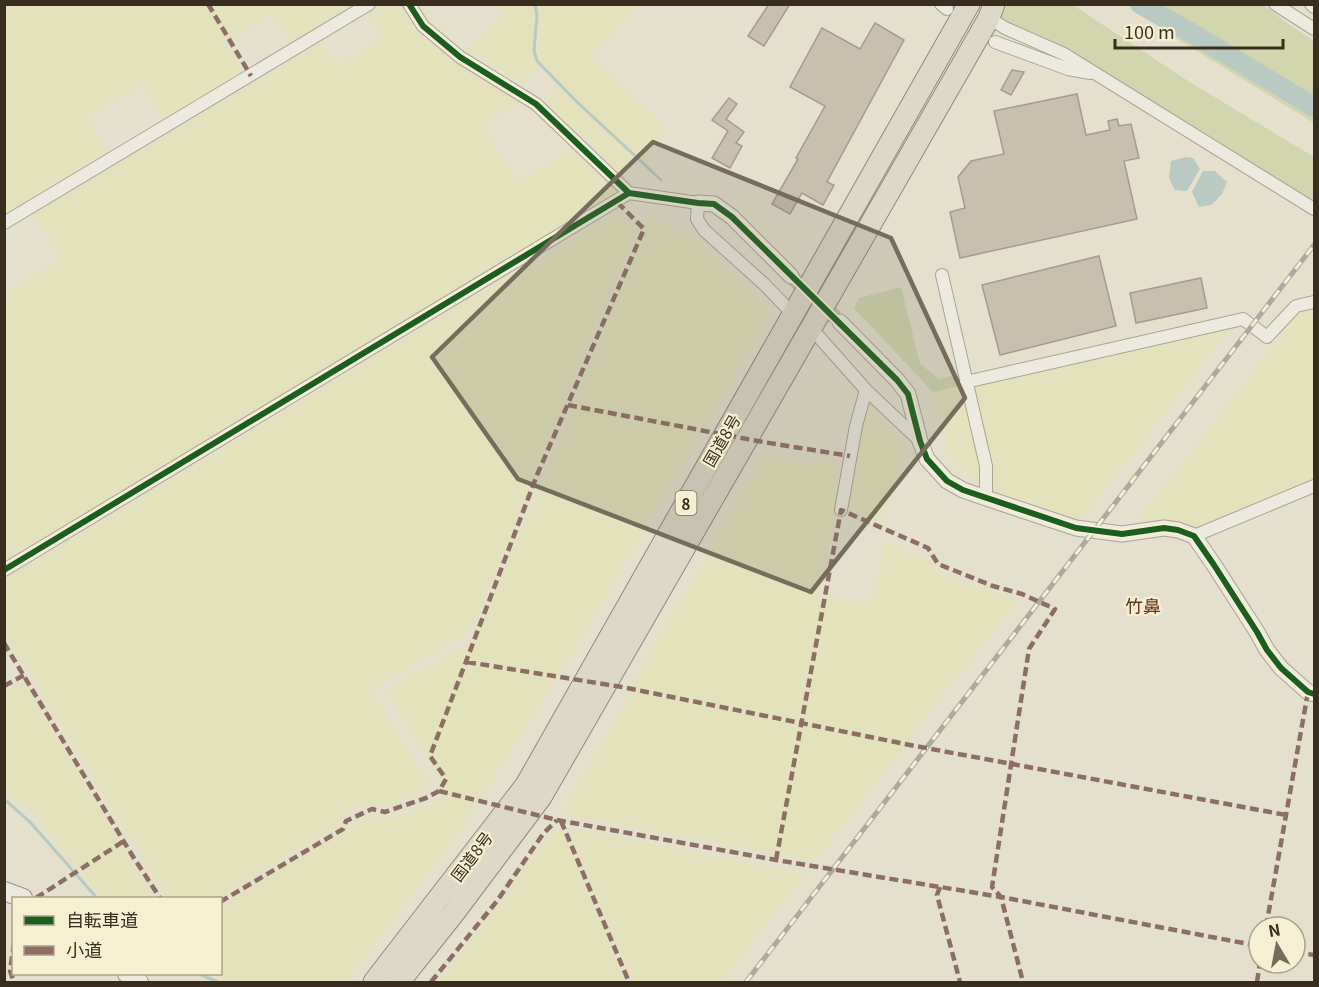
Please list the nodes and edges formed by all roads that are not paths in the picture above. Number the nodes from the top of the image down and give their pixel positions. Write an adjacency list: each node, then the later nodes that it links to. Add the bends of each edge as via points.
1 (369, 4): 12 (street)
2 (408, 4): 9 (street, via 423,26 460,57 536,104)
3 (1275, 4): 6 (street)
4 (968, 5): 16 (highway, 国道8号 / 8)
5 (991, 11): 8 (street, via 1005,28 1064,54); 18 (highway, 国道8号 / 8)
6 (1314, 30)
7 (995, 42): 8 (street, via 1068,69)
8 (1097, 74): 11 (street)
9 (629, 193): 10 (street); 26 (street)
10 (698, 203): 14 (street, via 714,204 732,217); 16 (street, via 697,219 704,230)
11 (1314, 208)
12 (4, 223)
13 (942, 275): 19 (street)
14 (791, 276)
15 (1314, 302): 19 (street, via 1296,306 1267,337 1243,319)
16 (793, 314): 30 (highway, 国道8号 / 8, via 526,785)
17 (840, 322): 21 (street, via 908,394)
18 (812, 328): 20 (street); 31 (highway, 国道8号 / 8, via 541,797)
19 (966, 382): 23 (street, via 986,466)
20 (866, 390): 21 (street); 24 (street, via 855,426)
21 (920, 441): 23 (street, via 927,459 947,481)
22 (1314, 486): 25 (street)
23 (986, 498): 25 (street, via 1076,528 1122,534 1164,528)
24 (841, 510)
25 (1194, 536): 27 (street, via 1267,650 1281,668)
26 (4, 570)
27 (1314, 694)
28 (4, 891): 29 (main road)
29 (20, 897)
30 (374, 982)
31 (399, 982)

